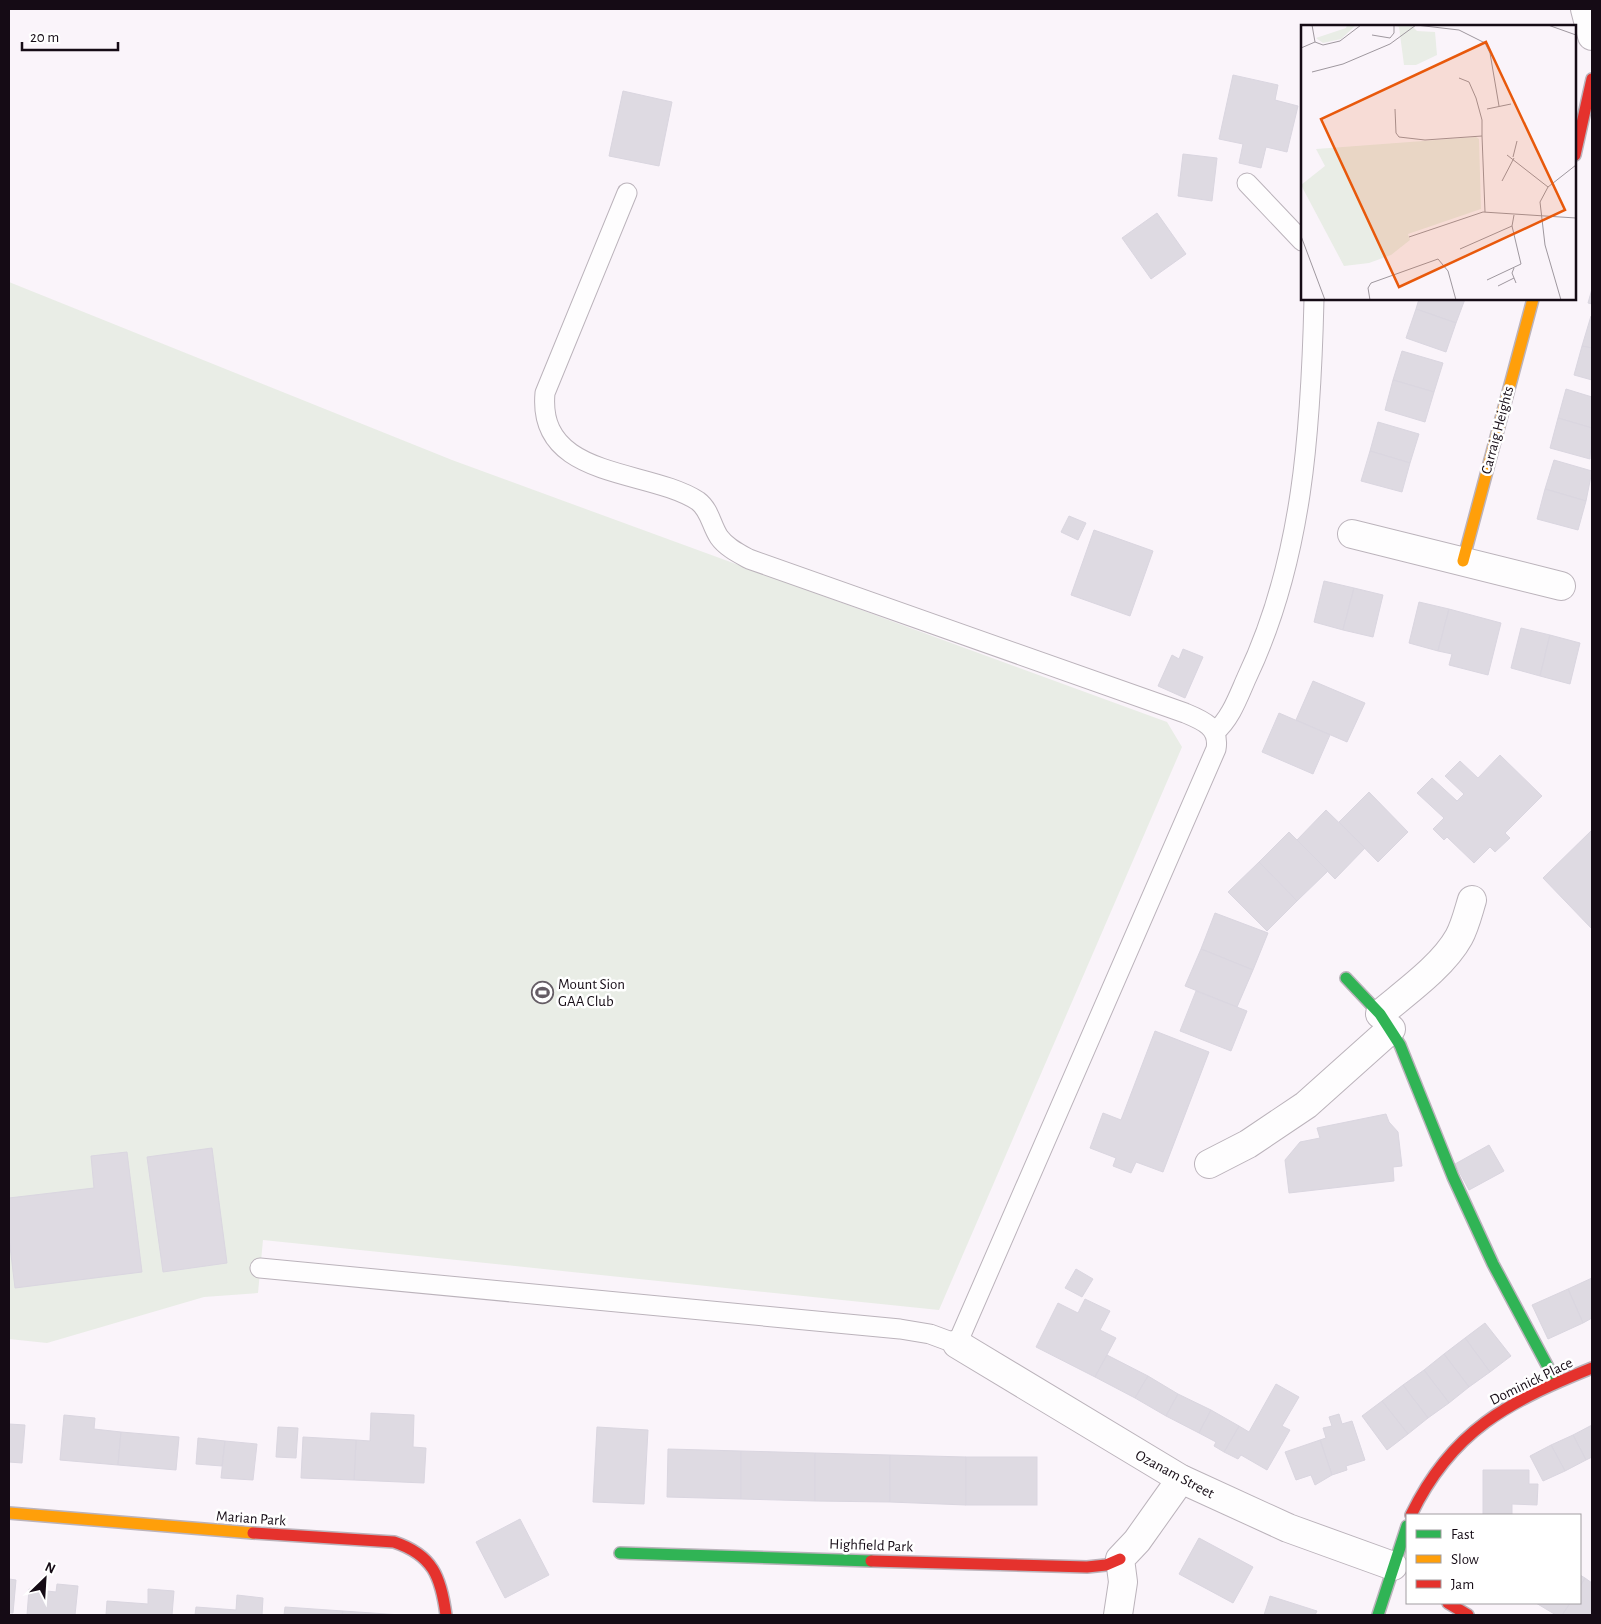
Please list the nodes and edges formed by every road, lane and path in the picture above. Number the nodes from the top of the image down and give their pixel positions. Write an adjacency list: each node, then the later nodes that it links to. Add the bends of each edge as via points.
1 (1585, 9): 2 (street)
2 (1592, 36)
3 (1592, 79): 4 (street)
4 (1576, 151)
5 (1246, 183): 7 (lane)
6 (627, 193): 13 (lane, via 545,393 547,424 555,438 570,452 598,467 697,501 708,513 724,542 749,559 1185,713)
7 (1301, 240)
8 (1314, 300): 13 (lane, via 1310,412 1286,572 1251,669 1230,714)
9 (1533, 300): 11 (street, Carraig Heights)
10 (1352, 534): 11 (street)
11 (1463, 561): 12 (street)
12 (1561, 586)
13 (1215, 732): 19 (lane, via 1217,743 1212,761)
14 (1472, 900): 16 (street, via 1451,950)
15 (1346, 978): 16 (street)
16 (1385, 1021): 17 (street, via 1306,1105 1248,1144); 21 (street, via 1407,1062 1443,1154 1489,1256)
17 (1210, 1164)
18 (260, 1268): 19 (lane, via 900,1329 937,1336)
19 (957, 1344): 22 (street, Ozanam Street)
20 (1592, 1368): 21 (street, Dominick Place)
21 (1556, 1382): 24 (street, Dominick Place, via 1513,1404 1468,1434 1435,1470)
22 (1181, 1479): 27 (street, via 1143,1533); 28 (street, Ozanam Street, via 1288,1528)
23 (9, 1513): 30 (street, Marian Park, via 408,1545 429,1560 441,1586)
24 (1412, 1514)
25 (1406, 1532): 28 (street)
26 (620, 1552): 27 (street, Highfield Park, via 1087,1567 1106,1565)
27 (1120, 1559): 31 (street, via 1123,1582)
28 (1400, 1570): 32 (street)
29 (1450, 1604): 33 (street)
30 (446, 1615)
31 (1118, 1615)
32 (1378, 1615)
33 (1468, 1615)

